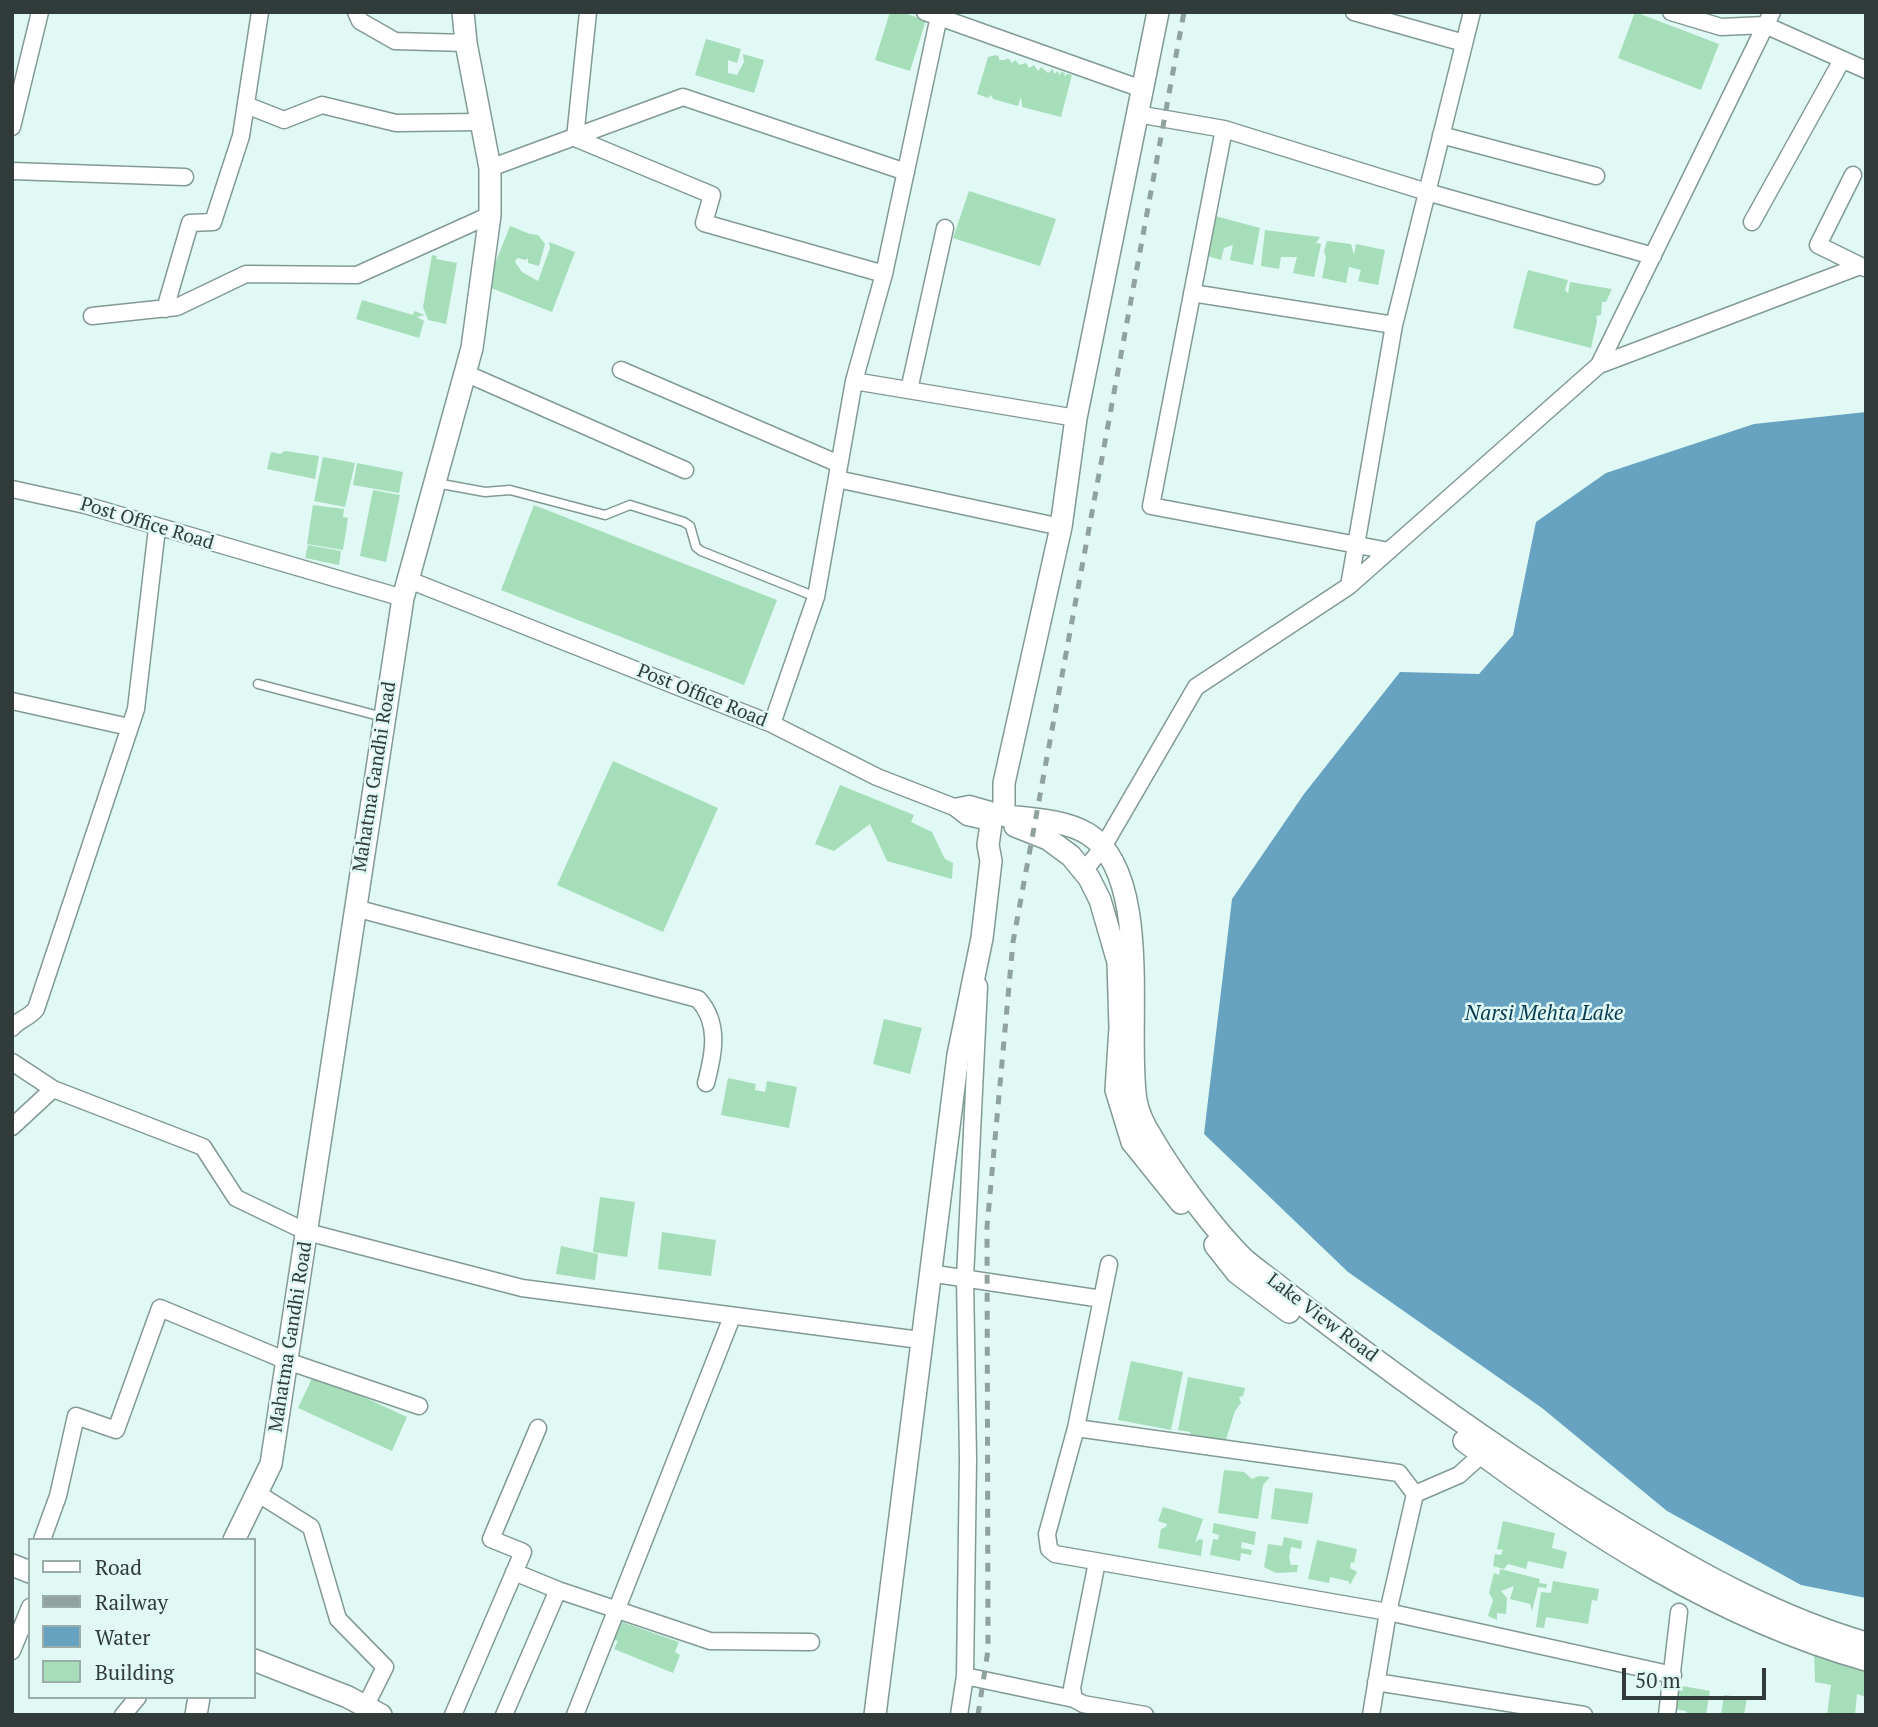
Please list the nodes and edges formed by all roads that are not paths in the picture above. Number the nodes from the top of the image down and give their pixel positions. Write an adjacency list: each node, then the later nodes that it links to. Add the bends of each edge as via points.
1 (40, 12): 20 (street)
2 (260, 12): 17 (street)
3 (356, 12): 12 (street, via 360,21 395,41)
4 (463, 12): 12 (main road, Mahatma Gandhi Road)
5 (588, 12): 23 (street)
6 (1158, 12): 16 (main road)
7 (1354, 12): 13 (street)
8 (1472, 12): 13 (street)
9 (1671, 12): 11 (street, via 1721,27)
10 (935, 13): 16 (street); 26 (street)
11 (1768, 19): 14 (street); 34 (street)
12 (466, 43): 19 (main road, Mahatma Gandhi Road)
13 (1464, 43): 22 (street)
14 (1842, 60): 15 (street); 32 (street)
15 (1866, 70)
16 (1142, 89): 18 (main road)
17 (246, 105): 19 (street, via 284,120 322,105 396,123); 38 (street, via 241,136 213,222 190,223)
18 (1137, 114): 21 (street); 46 (main road)
19 (480, 122): 24 (main road, Mahatma Gandhi Road)
20 (12, 127)
21 (1224, 129): 30 (street); 37 (street)
22 (1441, 135): 27 (street); 30 (street)
23 (575, 138): 24 (street); 26 (street, via 683,97); 36 (street, via 712,195 704,223)
24 (490, 168): 31 (main road, Mahatma Gandhi Road)
25 (12, 170): 29 (street)
26 (906, 172): 36 (street)
27 (1596, 176)
28 (1853, 176): 35 (street, via 1818,245)
29 (185, 177)
30 (1427, 192): 34 (street); 40 (street)
31 (490, 215): 38 (street, via 357,275 246,274); 43 (main road, Mahatma Gandhi Road)
32 (1752, 222)
33 (946, 228): 45 (street)
34 (1653, 256): 41 (street)
35 (1863, 267): 41 (street)
36 (884, 274): 44 (street)
37 (1192, 293): 40 (street); 53 (street, via 1151,506)
38 (165, 309): 39 (street)
39 (92, 316)
40 (1395, 325): 53 (street)
41 (1599, 365): 54 (street)
42 (621, 370): 48 (street)
43 (465, 373): 47 (street); 49 (main road, Mahatma Gandhi Road)
44 (854, 381): 45 (street); 48 (street)
45 (909, 390): 46 (street)
46 (1076, 418): 51 (main road)
47 (685, 470)
48 (838, 471): 51 (street); 57 (street)
49 (436, 483): 56 (main road, Mahatma Gandhi Road); 57 (lane, via 485,492 510,490 605,515 630,505 690,526 701,551)
50 (12, 489): 52 (street, Post Office Road, via 85,505)
51 (1061, 527): 63 (main road)
52 (157, 528): 56 (street, Post Office Road); 62 (street, via 136,709)
53 (1357, 545): 54 (street); 55 (street)
54 (1389, 551): 55 (street)
55 (1349, 586): 64 (street, via 1196,687)
56 (406, 589): 60 (main road, Mahatma Gandhi Road); 61 (street, Post Office Road)
57 (816, 597): 61 (street)
58 (258, 684): 60 (lane)
59 (12, 701): 62 (street)
60 (383, 717): 66 (main road, Mahatma Gandhi Road)
61 (772, 724): 63 (street, Post Office Road, via 877,777 954,807 969,804)
62 (130, 727): 68 (street, via 36,1009)
63 (1000, 818): 64 (main road, via 1065,824); 65 (main road, Lake View Road, via 1054,843); 67 (main road)
64 (1104, 846): 65 (street); 84 (main road, Lake View Road, via 1127,905 1136,1102 1152,1139 1245,1259)
65 (1084, 872): 84 (main road, Lake View Road, via 1100,900 1118,962 1116,1090 1132,1142 1237,1273)
66 (355, 908): 70 (street, via 698,999 708,1010 713,1029); 73 (main road, Mahatma Gandhi Road)
67 (982, 938): 75 (main road, via 958,1055); 76 (street)
68 (12, 1028)
69 (12, 1062): 71 (street)
70 (706, 1083)
71 (53, 1089): 72 (street); 73 (street, via 203,1147 236,1198)
72 (12, 1128)
73 (307, 1232): 78 (street, via 522,1289); 80 (main road, Mahatma Gandhi Road)
74 (1109, 1264): 77 (street)
75 (929, 1273): 76 (street); 79 (main road)
76 (965, 1278): 77 (street); 103 (street)
77 (1102, 1299): 83 (street)
78 (732, 1317): 79 (street); 93 (street)
79 (920, 1340): 112 (main road)
80 (287, 1361): 81 (street); 85 (main road, Mahatma Gandhi Road, via 271,1464); 87 (street, via 160,1308 116,1430 76,1416 58,1496)
81 (419, 1406)
82 (538, 1428): 90 (street, via 491,1539 523,1552)
83 (1076, 1429): 86 (street, via 1399,1473); 89 (street, via 1047,1534 1049,1549)
84 (1487, 1449): 86 (street, via 1459,1475); 91 (main road, Lake View Road, via 1558,1489)
85 (257, 1493): 88 (main road, Mahatma Gandhi Road); 107 (street, via 311,1527 338,1619 385,1667)
86 (1415, 1494): 95 (street)
87 (43, 1538)
88 (235, 1538)
89 (1097, 1562): 95 (street); 106 (street, via 1072,1688)
90 (514, 1572): 92 (street); 109 (street)
91 (1687, 1577): 98 (main road, Lake View Road); 100 (main road, Lake View Road, via 1798,1638)
92 (558, 1590): 93 (street); 110 (street)
93 (618, 1611): 97 (street, via 710,1641); 111 (street)
94 (28, 1612): 99 (street)
95 (1388, 1612): 102 (street); 104 (street)
96 (1679, 1612): 102 (street)
97 (811, 1642)
98 (1866, 1643)
99 (12, 1651)
100 (1866, 1660)
101 (256, 1661): 107 (main road)
102 (1673, 1675): 117 (street)
103 (965, 1676): 106 (street); 113 (street)
104 (1376, 1682): 115 (street); 116 (street)
105 (136, 1699): 108 (street)
106 (1074, 1699): 114 (street)
107 (373, 1711)
108 (123, 1715)
109 (453, 1715)
110 (504, 1715)
111 (575, 1715)
112 (875, 1715)
113 (959, 1715)
114 (1145, 1715)
115 (1371, 1715)
116 (1584, 1715)
117 (1667, 1715)

